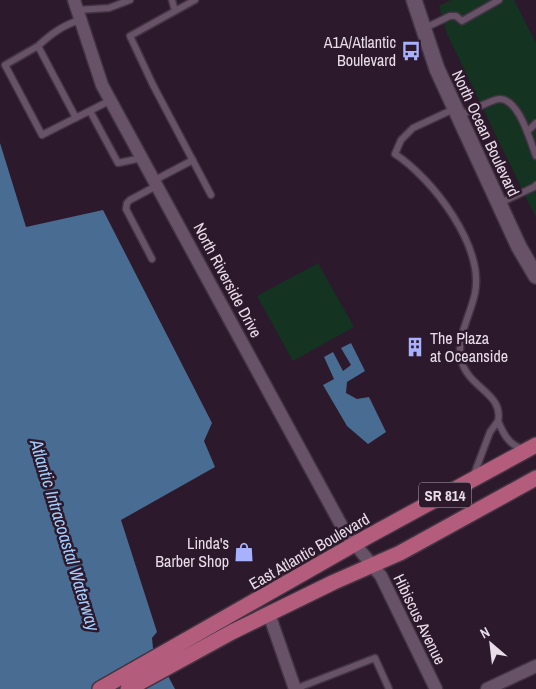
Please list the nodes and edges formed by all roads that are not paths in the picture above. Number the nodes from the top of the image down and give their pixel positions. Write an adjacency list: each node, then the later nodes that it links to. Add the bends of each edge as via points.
1 (130, 0): 6 (lane, via 109,8)
2 (172, 0): 7 (lane)
3 (195, 0): 7 (lane)
4 (414, 0): 8 (main road, North Ocean Boulevard)
5 (500, 0): 8 (lane, via 462,21 450,16)
6 (77, 10): 9 (lane, via 67,24); 10 (street, North Riverside Drive, via 102,85)
7 (175, 11): 18 (lane, via 130,36)
8 (424, 29): 12 (main road, North Ocean Boulevard, via 437,69)
9 (38, 46): 13 (lane); 13 (lane, via 4,65 42,135)
10 (111, 100): 11 (lane); 17 (street, North Riverside Drive)
11 (90, 111): 13 (lane); 17 (lane, via 118,163)
12 (457, 112): 15 (lane, via 498,99 507,101 518,111); 22 (main road, North Ocean Boulevard); 25 (lane, via 413,128 395,154 412,167 440,198 462,230 468,245 474,263 475,290 460,357 468,377 498,405)
13 (76, 118)
14 (536, 123): 15 (lane)
15 (526, 132): 16 (lane)
16 (536, 156)
17 (143, 158): 19 (street, North Riverside Drive)
18 (192, 160): 19 (lane); 21 (lane)
19 (156, 183): 23 (lane, via 130,200 126,209); 29 (street, North Riverside Drive, via 344,532)
20 (536, 185): 22 (lane)
21 (212, 195)
22 (499, 204): 24 (main road, North Ocean Boulevard)
23 (152, 259)
24 (536, 276)
25 (498, 421): 26 (lane, via 512,444 518,448); 28 (lane, via 490,432)
26 (532, 447): 28 (main road, East Atlantic Boulevard / SR 814)
27 (536, 478): 30 (main road, East Atlantic Boulevard / SR 814)
28 (472, 480): 29 (main road, East Atlantic Boulevard / SR 814)
29 (354, 544): 30 (street, North Riverside Drive); 32 (main road, East Atlantic Boulevard / SR 814)
30 (372, 566): 31 (main road, East Atlantic Boulevard / SR 814); 38 (street, Hibiscus Avenue, via 384,582)
31 (269, 614): 32 (main road, East Atlantic Boulevard / SR 814); 36 (street)
32 (189, 648): 34 (main road, East Atlantic Boulevard / SR 814); 35 (main road, East Atlantic Boulevard / SR 814)
33 (536, 666): 39 (street)
34 (100, 689)
35 (128, 689)
36 (295, 689): 37 (lane, via 375,658)
37 (389, 689)
38 (436, 689)
39 (487, 689)

